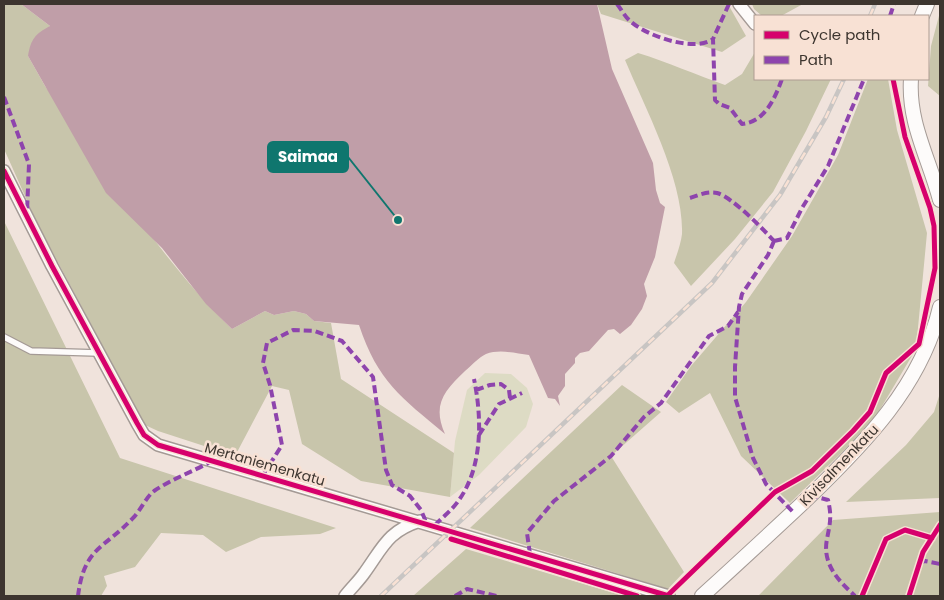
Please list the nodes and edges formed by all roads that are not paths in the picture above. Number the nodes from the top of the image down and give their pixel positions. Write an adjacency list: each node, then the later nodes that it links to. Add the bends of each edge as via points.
1 (739, 4): 2 (street)
2 (754, 23)
3 (911, 80): 5 (street, via 915,130)
4 (4, 171): 8 (street, Mertaniemenkatu)
5 (940, 200)
6 (940, 307): 12 (street, Kivisalmenkatu, via 936,327 925,351 878,427 830,477)
7 (4, 337): 8 (lane, via 31,351)
8 (99, 353): 9 (street, Mertaniemenkatu, via 144,435 158,444)
9 (420, 521): 10 (street, via 402,526 385,541); 11 (street, Mertaniemenkatu)
10 (345, 596)
11 (669, 596)
12 (702, 596)

